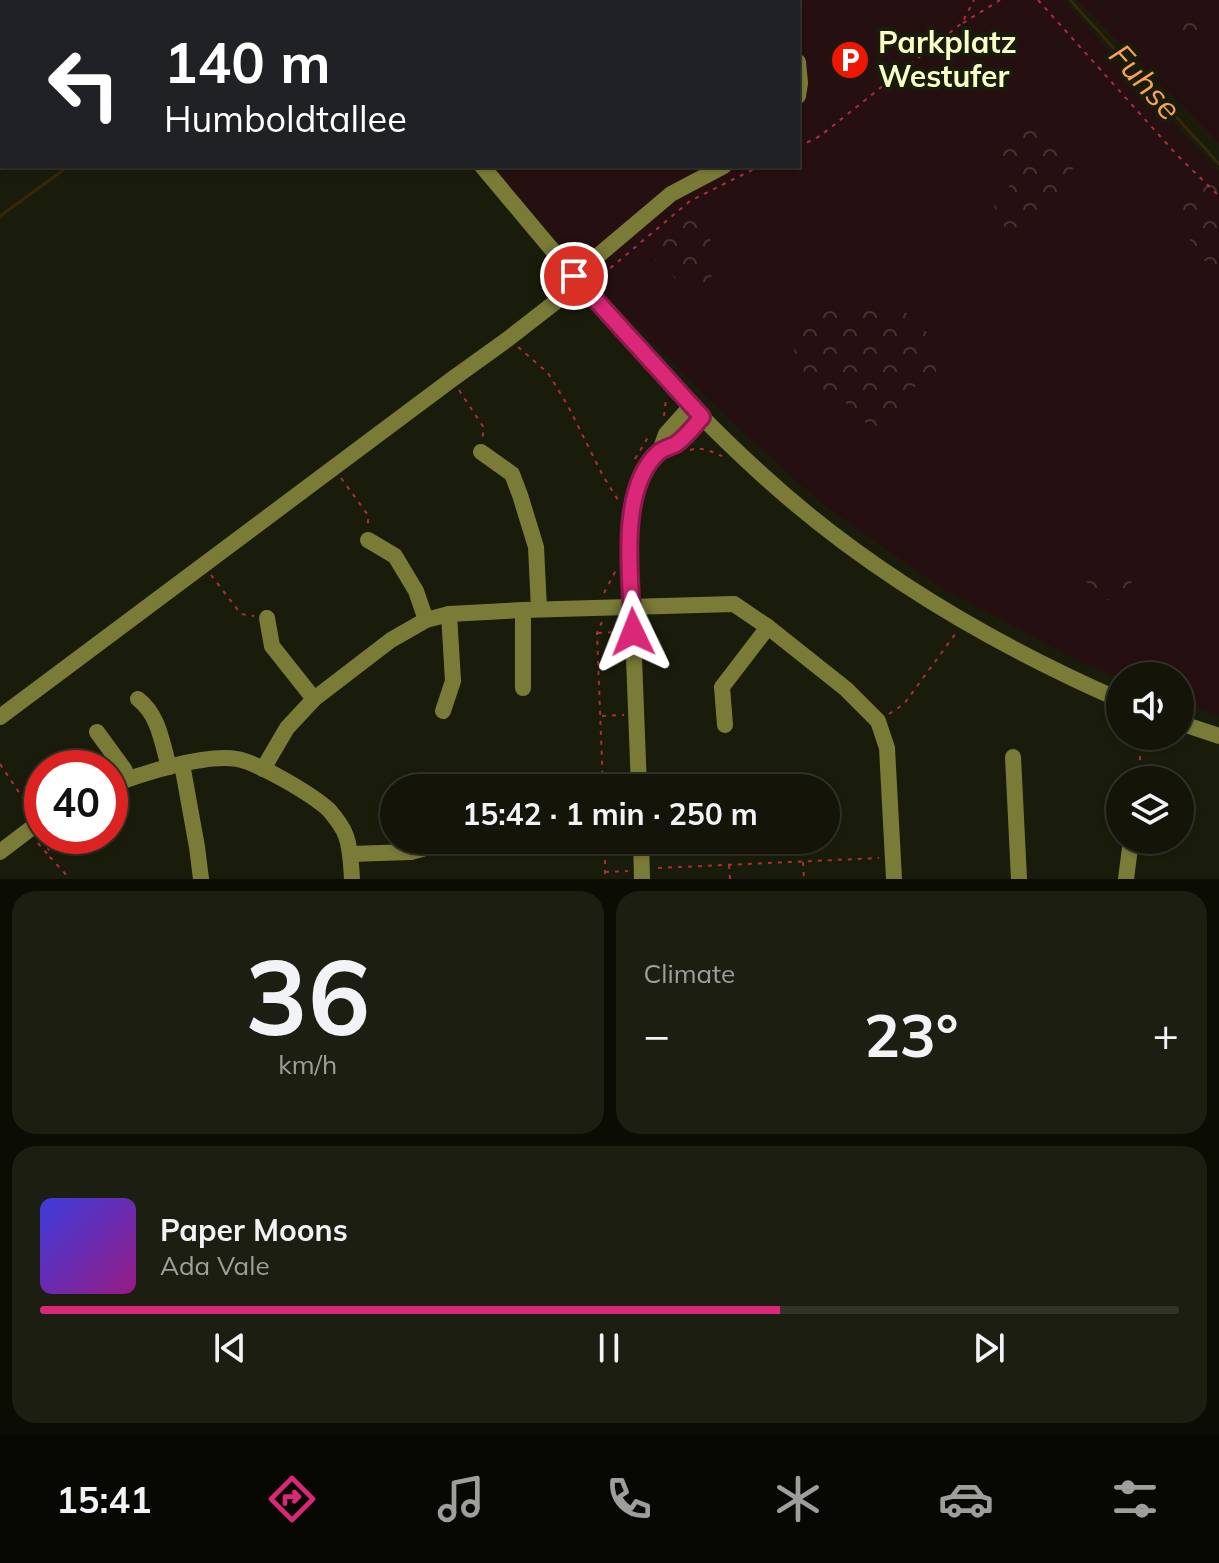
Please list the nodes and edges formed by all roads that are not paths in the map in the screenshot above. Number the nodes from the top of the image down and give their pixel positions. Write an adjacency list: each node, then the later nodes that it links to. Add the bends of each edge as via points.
1 (484, 168): 3 (street)
2 (720, 168): 3 (street, via 671,194)
3 (583, 280): 4 (street); 18 (street)
4 (697, 412): 7 (street, via 676,444 660,451 637,487 629,527); 14 (street, via 760,473 863,556 1015,650)
5 (481, 452): 8 (street, via 512,474 520,495 536,547)
6 (368, 540): 11 (street, via 395,556)
7 (632, 606): 8 (street); 12 (street, via 734,604); 27 (street)
8 (531, 610): 9 (street); 13 (street)
9 (449, 614): 11 (street); 17 (street, via 453,681)
10 (267, 618): 16 (street, via 272,646)
11 (426, 620): 16 (street)
12 (768, 627): 19 (street, via 722,687); 38 (street, via 878,721 887,748)
13 (523, 688)
14 (1106, 694)
15 (138, 699): 25 (street, via 154,716)
16 (314, 699): 26 (street, via 287,728)
17 (443, 711)
18 (0, 717)
19 (725, 725)
20 (1194, 728): 22 (street)
21 (97, 732): 23 (street)
22 (1219, 736)
23 (110, 750)
24 (1013, 757): 39 (street)
25 (175, 766): 26 (street, via 237,759); 28 (street); 36 (street)
26 (263, 769): 32 (street, via 327,809 346,834)
27 (638, 774)
28 (128, 778)
29 (24, 837): 30 (street)
30 (0, 852)
31 (380, 853): 32 (street)
32 (350, 854): 37 (street)
33 (644, 854): 35 (street)
34 (1129, 854): 40 (street)
35 (648, 874)
36 (201, 879)
37 (352, 879)
38 (894, 879)
39 (1019, 879)
40 (1126, 879)

